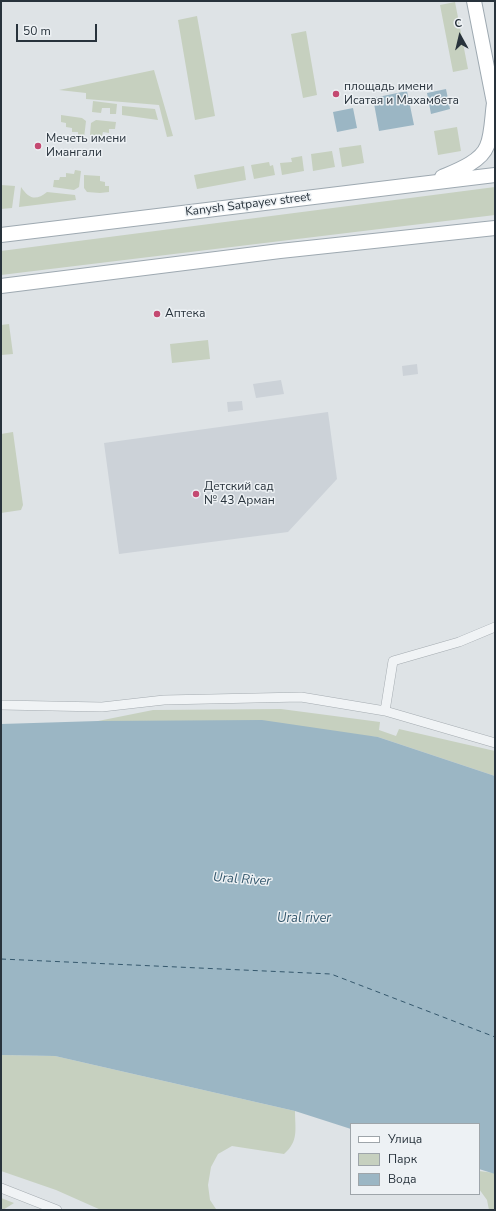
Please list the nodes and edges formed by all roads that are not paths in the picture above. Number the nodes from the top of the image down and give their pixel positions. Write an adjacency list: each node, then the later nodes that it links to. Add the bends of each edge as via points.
1 (474, 1): 2 (main road)
2 (494, 106): 4 (main road, via 488,145 483,153 470,163)
3 (495, 175): 4 (main road, Kanysh Satpayev street)
4 (429, 183): 6 (main road, Kanysh Satpayev street)
5 (495, 228): 7 (main road, via 272,252)
6 (1, 235)
7 (1, 286)
8 (495, 627): 10 (street, via 459,642 393,661)
9 (1, 706): 10 (street, via 102,707 164,700 301,697)
10 (386, 711): 11 (street)
11 (495, 743)
12 (1, 1188): 13 (street)
13 (57, 1210)

